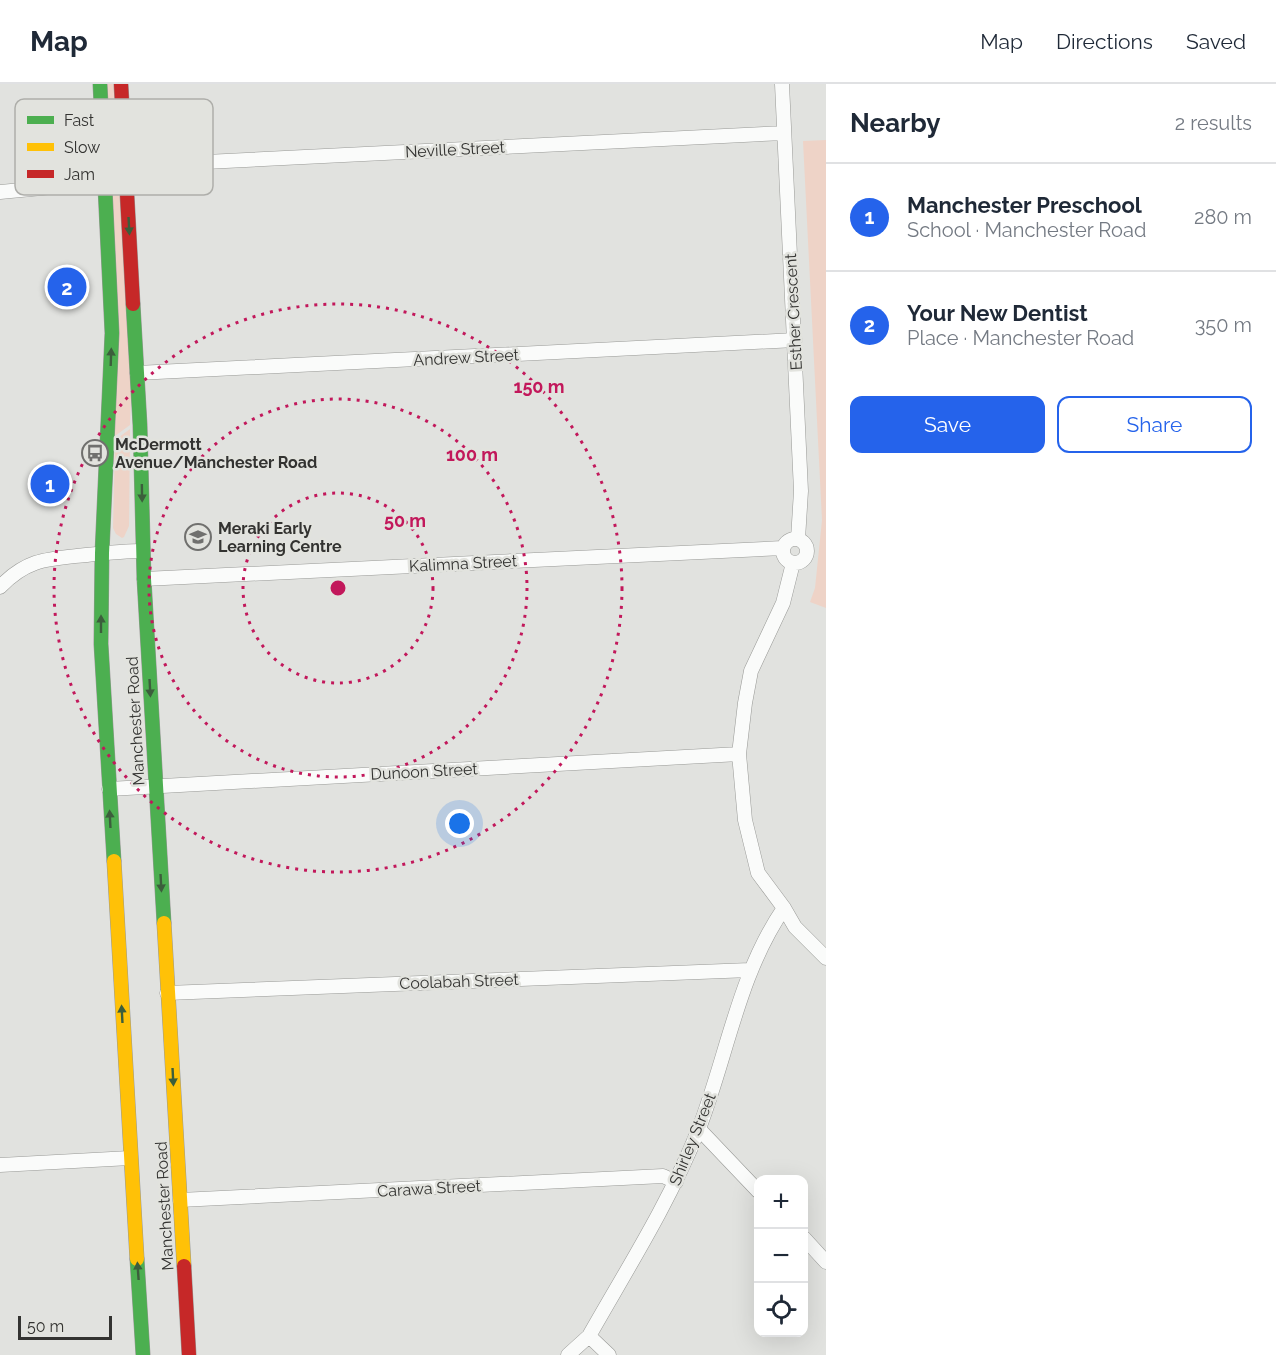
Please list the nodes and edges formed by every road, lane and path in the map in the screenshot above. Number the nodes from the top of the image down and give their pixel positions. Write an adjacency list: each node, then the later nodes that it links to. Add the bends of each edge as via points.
1 (100, 84): 4 (main road, Manchester Road)
2 (121, 84): 5 (main road, Manchester Road)
3 (782, 84): 6 (street, Esther Crescent)
4 (101, 99)
5 (122, 99)
6 (784, 133): 7 (street, Neville Street); 12 (street, Esther Crescent)
7 (213, 162)
8 (15, 191): 9 (street)
9 (0, 192)
10 (106, 195): 17 (main road, Manchester Road, one-way to 10, via 112,333)
11 (127, 195): 13 (main road, Manchester Road, one-way to 13)
12 (795, 340): 13 (street, Andrew Street); 14 (street, Esther Crescent, via 801,491)
13 (137, 373): 16 (main road, Manchester Road, one-way to 16)
14 (798, 539): 15 (street, via 790,540); 18 (street, via 806,546 807,554)
15 (783, 548): 18 (street, via 784,557); 19 (street, Kalimna Street)
16 (143, 550): 17 (street); 19 (main road, Manchester Road)
17 (102, 553): 20 (street, via 48,558 28,565); 23 (main road, Manchester Road, one-way to 17, via 101,644)
18 (794, 563): 21 (street, via 783,603 752,670)
19 (144, 579): 22 (main road, Manchester Road, one-way to 22)
20 (0, 587)
21 (739, 754): 22 (street, Dunoon Street); 24 (street, via 745,820 758,873)
22 (155, 786): 23 (street, Dunoon Street); 27 (main road, Manchester Road, one-way to 27)
23 (109, 789): 29 (main road, Manchester Road, one-way to 23)
24 (784, 908): 25 (street, via 795,927); 26 (street, Shirley Street)
25 (826, 958)
26 (750, 970): 27 (street, Coolabah Street); 28 (street, Shirley Street)
27 (167, 993): 33 (main road, Manchester Road, one-way to 33)
28 (699, 1129): 31 (street, Shirley Street); 32 (street)
29 (130, 1158): 30 (street); 37 (main road, Manchester Road, one-way to 29)
30 (0, 1165)
31 (676, 1182): 33 (street, Carawa Street, via 663,1176); 36 (street, Shirley Street)
32 (754, 1186)
33 (180, 1200): 38 (main road, Manchester Road)
34 (808, 1242): 35 (street)
35 (826, 1262)
36 (589, 1336): 39 (street, Shirley Street); 40 (street)
37 (143, 1355)
38 (189, 1355)
39 (568, 1355)
40 (609, 1355)

